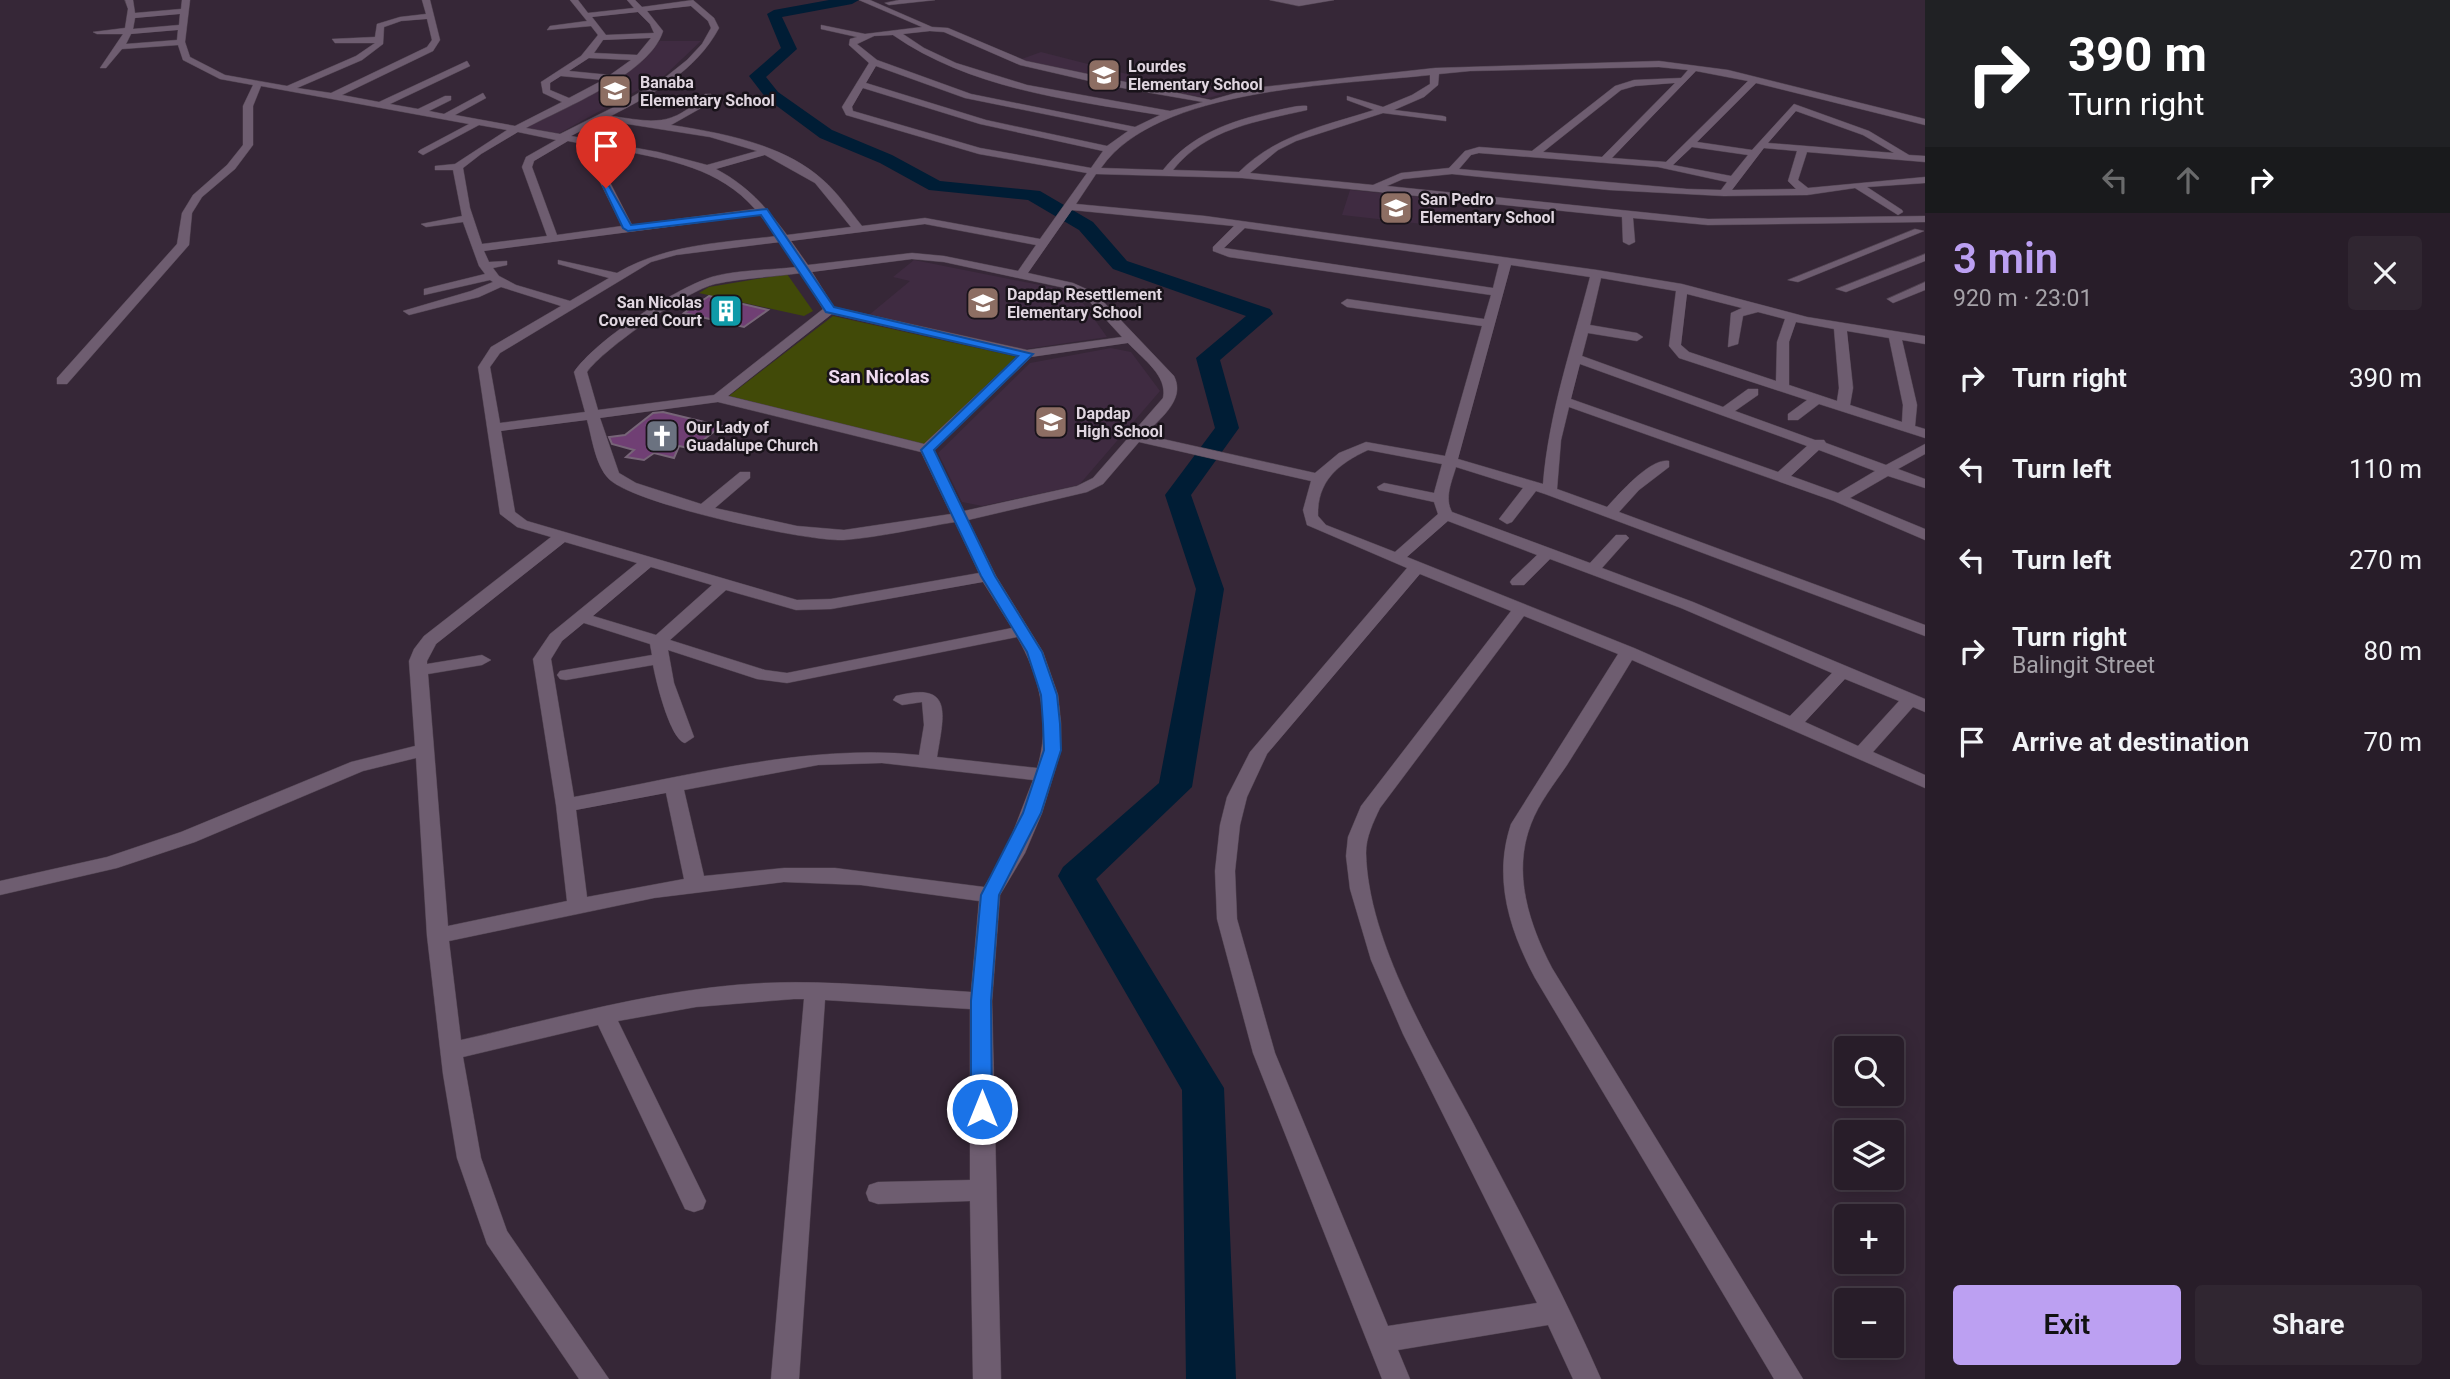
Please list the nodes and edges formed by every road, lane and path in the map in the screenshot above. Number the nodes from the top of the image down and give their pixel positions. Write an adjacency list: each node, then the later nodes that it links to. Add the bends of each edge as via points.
1 (426, 0): 14 (street)
2 (931, 0): 8 (street)
3 (1275, 0): 4 (street, via 1299,4)
4 (1330, 0)
5 (631, 1): 10 (street); 13 (street)
6 (864, 1): 11 (street)
7 (690, 2): 13 (street); 62 (street, via 711,20 715,28 712,39 667,81)
8 (893, 2): 11 (street)
9 (187, 3): 12 (street); 23 (street)
10 (575, 3): 16 (street)
11 (878, 6): 19 (street)
12 (130, 8): 25 (street)
13 (639, 9): 15 (street); 16 (street)
14 (430, 16): 26 (street, via 386,22 380,26); 50 (street, via 436,40 430,49)
15 (648, 17): 16 (street); 20 (street)
16 (595, 25): 18 (street); 20 (street); 28 (street)
17 (824, 27): 24 (street)
18 (550, 28)
19 (930, 29): 22 (street); 54 (street, via 945,30 990,51 1064,74)
20 (657, 30): 29 (street)
21 (97, 32): 25 (street)
22 (895, 32): 24 (street); 61 (street, via 928,53 996,78)
23 (182, 35): 25 (street); 25 (street); 44 (street, via 186,58 201,68)
24 (864, 36): 32 (street, via 853,44)
25 (125, 37): 34 (street)
26 (380, 39): 27 (street); 39 (street, via 367,54)
27 (335, 41)
28 (595, 47): 29 (street); 30 (street)
29 (649, 48): 31 (street)
30 (586, 55): 31 (street); 37 (street)
31 (639, 58): 40 (street)
32 (874, 62): 43 (street); 71 (street, via 968,96)
33 (467, 64): 55 (street)
34 (103, 66)
35 (1696, 67): 36 (street, via 1633,63); 41 (street); 42 (street)
36 (1434, 71): 45 (street); 58 (street, via 1436,80 1430,89)
37 (559, 73): 40 (street); 53 (street, via 545,82 544,88)
38 (303, 74): 39 (street)
39 (317, 76): 46 (street)
40 (612, 78): 53 (street)
41 (1755, 79): 47 (street); 74 (street)
42 (1683, 80): 81 (street, via 1618,88); 84 (street)
43 (860, 84): 76 (street, via 969,121); 89 (street, via 847,107 855,116 979,151)
44 (257, 86): 46 (street); 147 (street, via 248,112 248,145 231,167 198,195 187,213 183,245)
45 (1265, 89): 54 (street); 57 (street)
46 (284, 90): 50 (street)
47 (1808, 93): 56 (street); 66 (street)
48 (484, 96): 63 (street)
49 (708, 96): 69 (street)
50 (329, 98): 55 (street)
51 (448, 98): 59 (street)
52 (1350, 98): 58 (street)
53 (568, 101): 70 (street)
54 (1211, 101): 61 (street)
55 (378, 106): 59 (street)
56 (1794, 107): 77 (street); 82 (street, via 1866,133)
57 (1304, 108): 60 (street); 91 (street, via 1208,136 1173,161)
58 (1384, 111): 65 (street); 68 (street)
59 (417, 113): 63 (street)
60 (1316, 113)
61 (1170, 114): 71 (street)
62 (599, 117): 69 (street); 72 (street)
63 (443, 118): 67 (street)
64 (1328, 119): 68 (street)
65 (1443, 119)
66 (1925, 122)
67 (475, 124): 70 (street); 79 (street)
68 (1340, 124): 92 (street, via 1277,145)
69 (660, 127): 80 (street)
70 (511, 130): 72 (street); 86 (street)
71 (1136, 130): 76 (street)
72 (562, 138): 75 (street); 110 (street, via 530,159 527,167)
73 (1818, 138): 78 (street)
74 (1692, 144): 77 (street); 85 (street, via 1674,162)
75 (617, 146): 88 (street); 107 (street, via 596,164)
76 (1109, 149): 89 (street)
77 (1758, 149): 78 (street); 93 (street)
78 (1805, 149): 82 (street); 97 (street, via 1793,181)
79 (423, 152)
80 (764, 152): 88 (street); 108 (street, via 813,177)
81 (1533, 155): 84 (street); 90 (street, via 1473,151)
82 (1908, 157): 83 (street)
83 (1925, 159)
84 (1603, 161): 85 (street)
85 (1661, 166): 93 (street)
86 (458, 167): 87 (street); 103 (street)
87 (439, 168)
88 (705, 169): 99 (street, via 742,190)
89 (1091, 171): 91 (street); 100 (street)
90 (1452, 171): 96 (street, via 1401,176); 98 (street)
91 (1166, 173): 92 (street)
92 (1242, 175): 96 (street)
93 (1734, 180): 98 (street)
94 (1925, 180): 95 (street)
95 (1858, 186): 97 (street); 102 (street)
96 (1375, 188): 101 (street)
97 (1807, 192): 98 (street)
98 (1724, 193)
99 (764, 211): 107 (street); 111 (street)
100 (1064, 211): 106 (street); 113 (street)
101 (1627, 215): 102 (street, via 1735,223); 112 (street)
102 (1898, 216): 104 (street); 109 (street)
103 (469, 218): 105 (street); 114 (street)
104 (1925, 219)
105 (426, 224)
106 (1243, 224): 116 (street); 129 (street, via 1217,247 1219,251)
107 (628, 228): 110 (street)
108 (859, 229): 111 (street); 113 (street, via 935,221)
109 (1922, 232): 124 (street)
110 (553, 238): 114 (street)
111 (781, 239): 119 (street); 122 (street, via 657,256)
112 (1629, 242)
113 (1043, 243): 123 (street)
114 (480, 248): 121 (street)
115 (1925, 257): 127 (street)
116 (1506, 261): 120 (street); 129 (street)
117 (562, 262): 122 (street)
118 (503, 263): 121 (street)
119 (803, 268): 123 (street, via 919,256); 134 (street); 155 (street, via 710,281 596,353 580,372)
120 (1597, 273): 126 (street); 139 (street)
121 (493, 275): 128 (street); 132 (street); 135 (street, via 475,294)
122 (620, 276): 132 (street)
123 (1020, 276): 142 (street, via 1087,293)
124 (1794, 280)
125 (1925, 286): 130 (street)
126 (1682, 288): 133 (street); 148 (street, via 1675,346 1684,355)
127 (1842, 289)
128 (428, 292)
129 (1497, 292): 137 (street)
130 (1894, 299)
131 (1347, 303): 137 (street)
132 (572, 304): 157 (street, via 495,350 485,361)
133 (1758, 308): 136 (street); 144 (street, via 1737,313)
134 (830, 310): 145 (street); 150 (street)
135 (409, 312)
136 (1792, 317): 138 (street); 148 (street, via 1785,332)
137 (1488, 323): 164 (street)
138 (1840, 326): 140 (street); 153 (street, via 1846,388)
139 (1583, 328): 141 (street); 146 (street)
140 (1895, 335): 143 (street); 158 (street, via 1910,405)
141 (1637, 337)
142 (1132, 339): 145 (street); 160 (street, via 1169,379 1172,389 1170,399)
143 (1925, 340)
144 (1732, 344)
145 (1027, 354): 163 (street)
146 (1576, 358): 151 (street); 154 (street)
147 (62, 381)
148 (1782, 388): 152 (street)
149 (1753, 392): 154 (street)
150 (718, 398): 155 (street); 163 (street)
151 (1562, 400): 168 (street); 173 (street)
152 (1815, 400): 153 (street); 156 (street)
153 (1842, 409): 158 (street)
154 (1727, 410): 161 (street)
155 (594, 413): 157 (street); 176 (street, via 615,477)
156 (1793, 417)
157 (492, 428): 182 (street, via 508,514 522,524)
158 (1908, 430): 159 (street)
159 (1925, 434)
160 (1138, 438): 169 (street); 179 (street, via 1098,481 1082,489)
161 (1819, 443): 166 (street); 168 (street)
162 (1925, 448): 166 (street)
163 (927, 450): 179 (street)
164 (1451, 461): 169 (street, via 1366,446 1344,456); 171 (street); 175 (street)
165 (1664, 464): 177 (street)
166 (1890, 470): 170 (street); 174 (street)
167 (745, 475): 176 (street)
168 (1781, 477): 174 (street)
169 (1318, 478): 185 (street, via 1319,487 1309,506 1311,522)
170 (1925, 484)
171 (1534, 485): 173 (street); 180 (street)
172 (1384, 486): 175 (street)
173 (1550, 491): 177 (street)
174 (1839, 498): 181 (street)
175 (1440, 499): 178 (street)
176 (706, 508): 179 (street, via 778,528 829,536)
177 (1610, 512): 195 (street)
178 (1446, 515): 184 (street); 185 (street)
179 (960, 517): 189 (street)
180 (1507, 519)
181 (1925, 535)
182 (562, 537): 186 (street); 199 (street, via 430,640 422,649)
183 (1621, 537): 188 (street)
184 (1548, 553): 188 (street); 190 (street)
185 (1396, 559): 187 (street)
186 (648, 563): 191 (street); 193 (street)
187 (1417, 567): 192 (street); 226 (street, via 1259,752 1237,797 1225,871 1227,919 1264,1053)
188 (1593, 569): 200 (street)
189 (988, 576): 191 (street, via 811,606 780,602); 194 (street)
190 (1518, 582)
191 (722, 584): 196 (street)
192 (1522, 608): 197 (street); 225 (street, via 1371,806 1358,836 1356,857 1366,910 1392,984)
193 (581, 617): 196 (street); 212 (street, via 556,638 542,659)
194 (1022, 631): 196 (street, via 787,678); 209 (street, via 1035,652 1049,695 1052,750)
195 (1925, 631)
196 (659, 651): 201 (street); 205 (street)
197 (1628, 652): 204 (street); 232 (street, via 1521,823 1513,856 1517,906 1528,944 1543,972)
198 (482, 660): 199 (street)
199 (419, 670): 206 (street)
200 (1842, 672): 203 (street); 204 (street)
201 (566, 675)
202 (902, 700): 208 (street, via 931,699 933,725)
203 (1917, 703): 207 (street)
204 (1792, 725): 207 (street)
205 (685, 737)
206 (425, 750): 214 (street, via 337,774 123,859); 217 (street)
207 (1860, 755): 210 (street)
208 (927, 761): 209 (street); 211 (street, via 818,759)
209 (1045, 775): 215 (street, via 1023,836)
210 (1925, 782)
211 (674, 786): 212 (street); 213 (street)
212 (566, 805): 216 (street)
213 (696, 885): 215 (street, via 785,874); 216 (street)
214 (0, 888)
215 (990, 895): 219 (street)
216 (578, 908): 217 (street)
217 (438, 936): 221 (street)
218 (815, 993): 219 (street); 220 (street, via 731,994); 228 (street)
219 (981, 1001): 222 (street)
220 (605, 1017): 221 (street); 224 (street)
221 (451, 1051): 227 (street, via 469,1158 496,1236)
222 (982, 1191): 223 (street); 229 (street)
223 (878, 1193)
224 (694, 1201)
225 (1555, 1312): 226 (street); 231 (street)
226 (1379, 1340): 230 (street)
227 (595, 1379)
228 (785, 1379)
229 (987, 1379)
230 (1396, 1379)
231 (1587, 1379)
232 (1789, 1379)

